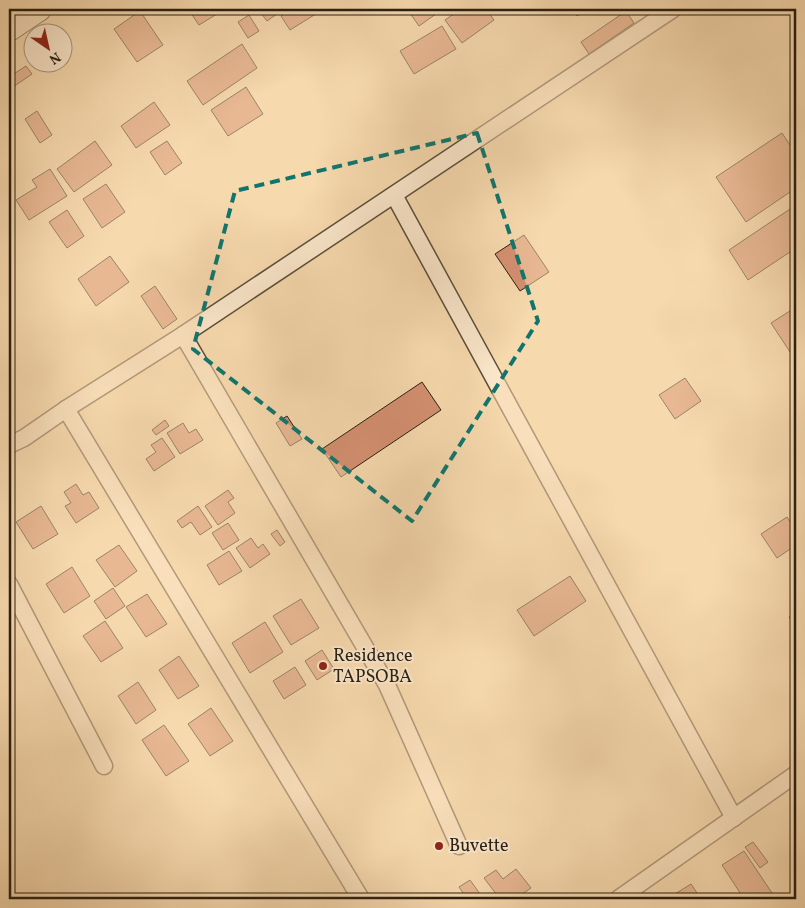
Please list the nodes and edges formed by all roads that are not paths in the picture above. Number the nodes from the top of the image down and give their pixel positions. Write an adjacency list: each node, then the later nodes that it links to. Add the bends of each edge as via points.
1 (39, 9): 3 (main road)
2 (673, 9): 4 (street)
3 (9, 29)
4 (394, 195): 5 (street); 11 (street)
5 (183, 335): 6 (street); 12 (street, via 387,685)
6 (66, 409): 7 (street); 13 (street)
7 (9, 445)
8 (9, 584): 9 (street)
9 (104, 766)
10 (796, 774): 11 (street)
11 (734, 818): 14 (street)
12 (459, 846)
13 (361, 899)
14 (618, 899)

